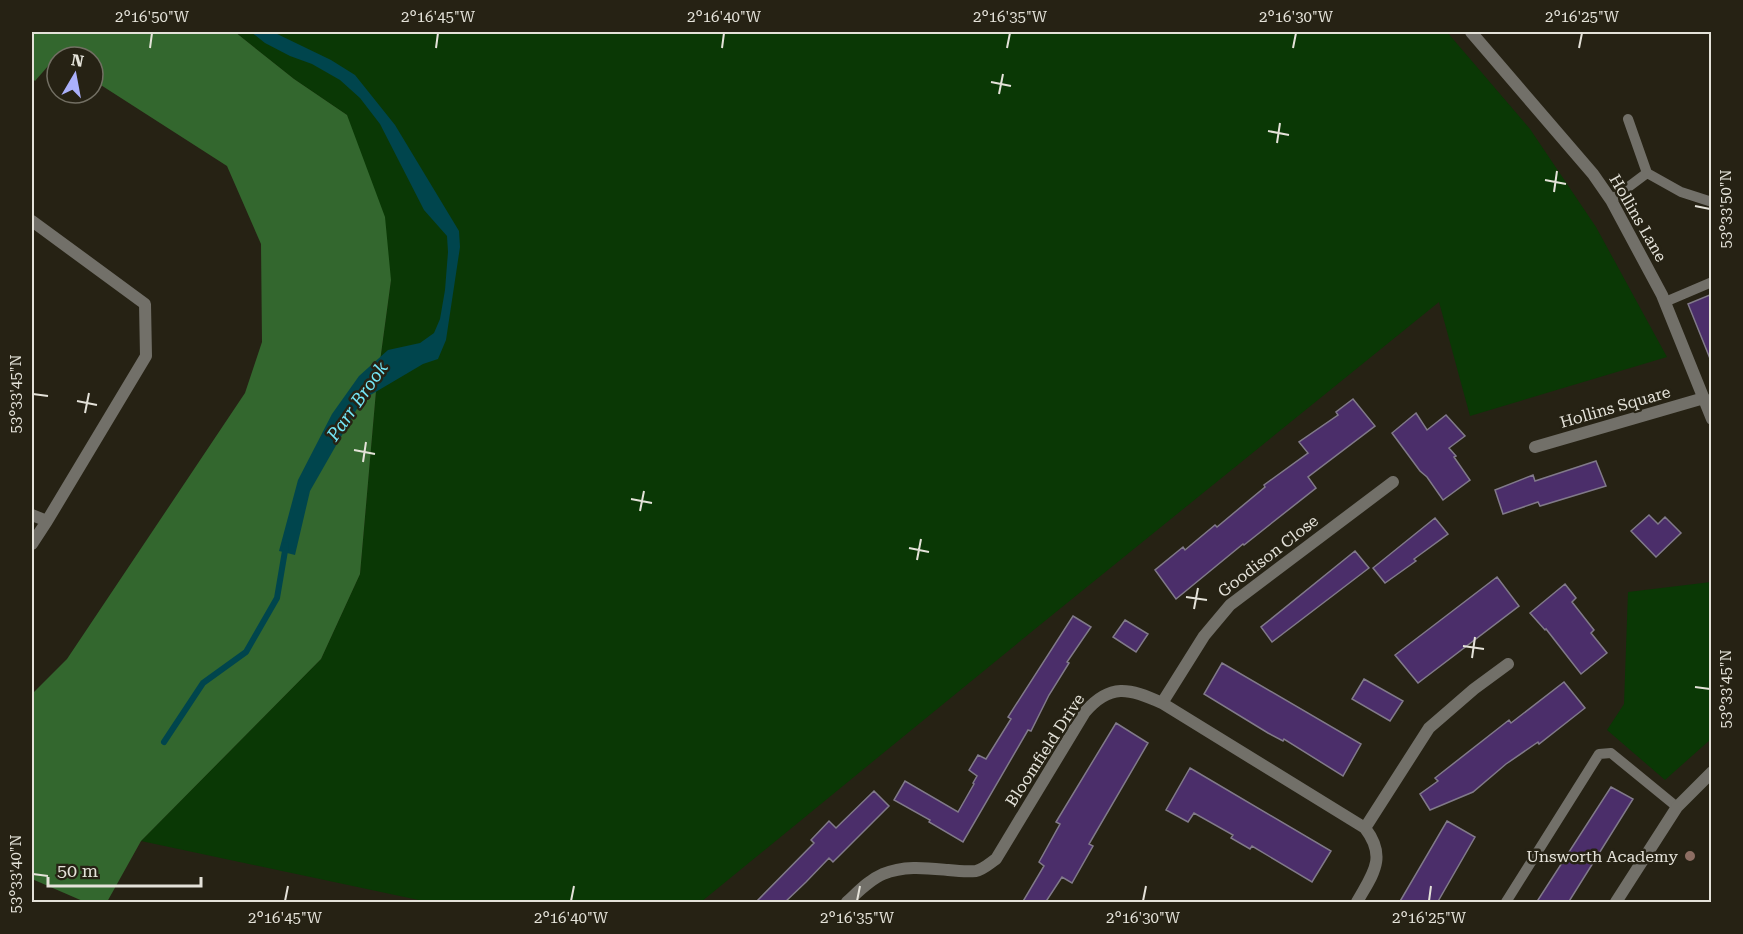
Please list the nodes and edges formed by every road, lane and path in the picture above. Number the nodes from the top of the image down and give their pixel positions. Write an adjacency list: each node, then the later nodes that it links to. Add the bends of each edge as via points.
1 (1471, 32): 4 (street, Hollins Lane)
2 (1628, 119): 3 (lane)
3 (1647, 173): 4 (lane); 5 (lane, via 1681,192)
4 (1611, 200): 8 (street, Hollins Lane)
5 (1712, 202)
6 (32, 221): 14 (street, via 145,304 146,356)
7 (1712, 282): 8 (lane)
8 (1665, 302): 9 (street, Hollins Lane)
9 (1704, 398): 10 (street, Hollins Lane); 11 (street, Hollins Square)
10 (1712, 419)
11 (1535, 447)
12 (1393, 482): 17 (street, Goodison Close, via 1230,605 1204,636)
13 (32, 515): 14 (street)
14 (47, 521): 15 (street)
15 (32, 544)
16 (1508, 664): 20 (street, via 1429,728)
17 (1162, 702): 20 (street, Bloomfield Drive); 21 (street, Bloomfield Drive, via 1121,691 1096,700 996,859 986,866 963,872 898,869 867,884)
18 (1712, 772): 19 (street)
19 (1677, 807): 23 (lane, via 1611,753 1599,754); 24 (street)
20 (1365, 828): 22 (street, via 1375,846 1376,867)
21 (847, 903)
22 (1357, 903)
23 (1506, 903)
24 (1616, 903)

